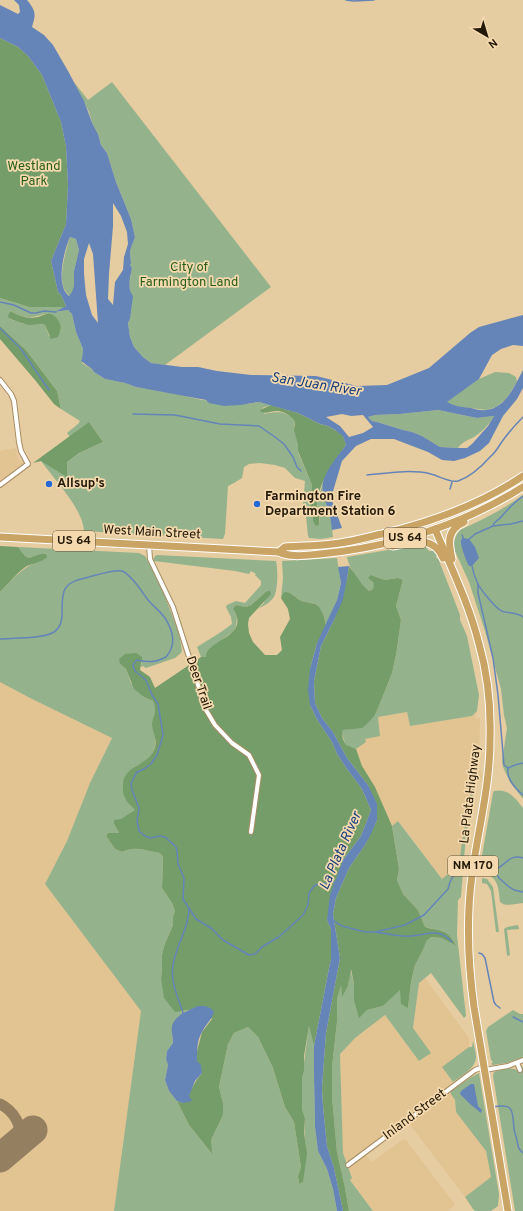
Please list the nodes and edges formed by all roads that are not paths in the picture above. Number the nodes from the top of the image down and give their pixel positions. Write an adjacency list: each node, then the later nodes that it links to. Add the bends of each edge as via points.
1 (0, 380): 3 (street, via 14,401 19,442 28,464)
2 (523, 476): 5 (highway, West Main Street / US 64)
3 (0, 485)
4 (523, 487): 6 (highway, West Main Street / US 64)
5 (500, 490): 7 (highway, via 495,496 447,518); 8 (highway, West Main Street / US 64, via 435,519)
6 (502, 500): 7 (highway, West Main Street / US 64); 13 (highway, via 457,526 451,533 450,551 461,579)
7 (435, 529): 8 (highway, via 422,526 407,531); 11 (highway, West Main Street / US 64); 13 (highway, La Plata Highway / NM 170)
8 (397, 530): 12 (highway, West Main Street / US 64, via 340,543 285,547)
9 (0, 537): 10 (highway, West Main Street / US 64)
10 (149, 545): 12 (highway, West Main Street / US 64); 14 (street, Deer Trail, via 150,559 173,607 206,710 215,725 232,743 249,755 259,776)
11 (354, 550): 12 (highway, West Main Street / US 64, via 309,555 285,555); 13 (highway, via 360,552 427,542 441,552 453,582)
12 (279, 552)
13 (460, 587): 17 (highway, La Plata Highway / NM 170, via 480,646 490,718 488,775 472,873 468,924 471,979)
14 (251, 832)
15 (523, 1060): 16 (street, Inland Street)
16 (517, 1063): 17 (street, Inland Street); 18 (street)
17 (485, 1069): 19 (street, Inland Street, via 475,1070); 20 (highway, La Plata Highway / NM 170)
18 (520, 1070)
19 (348, 1165)
20 (508, 1211)

